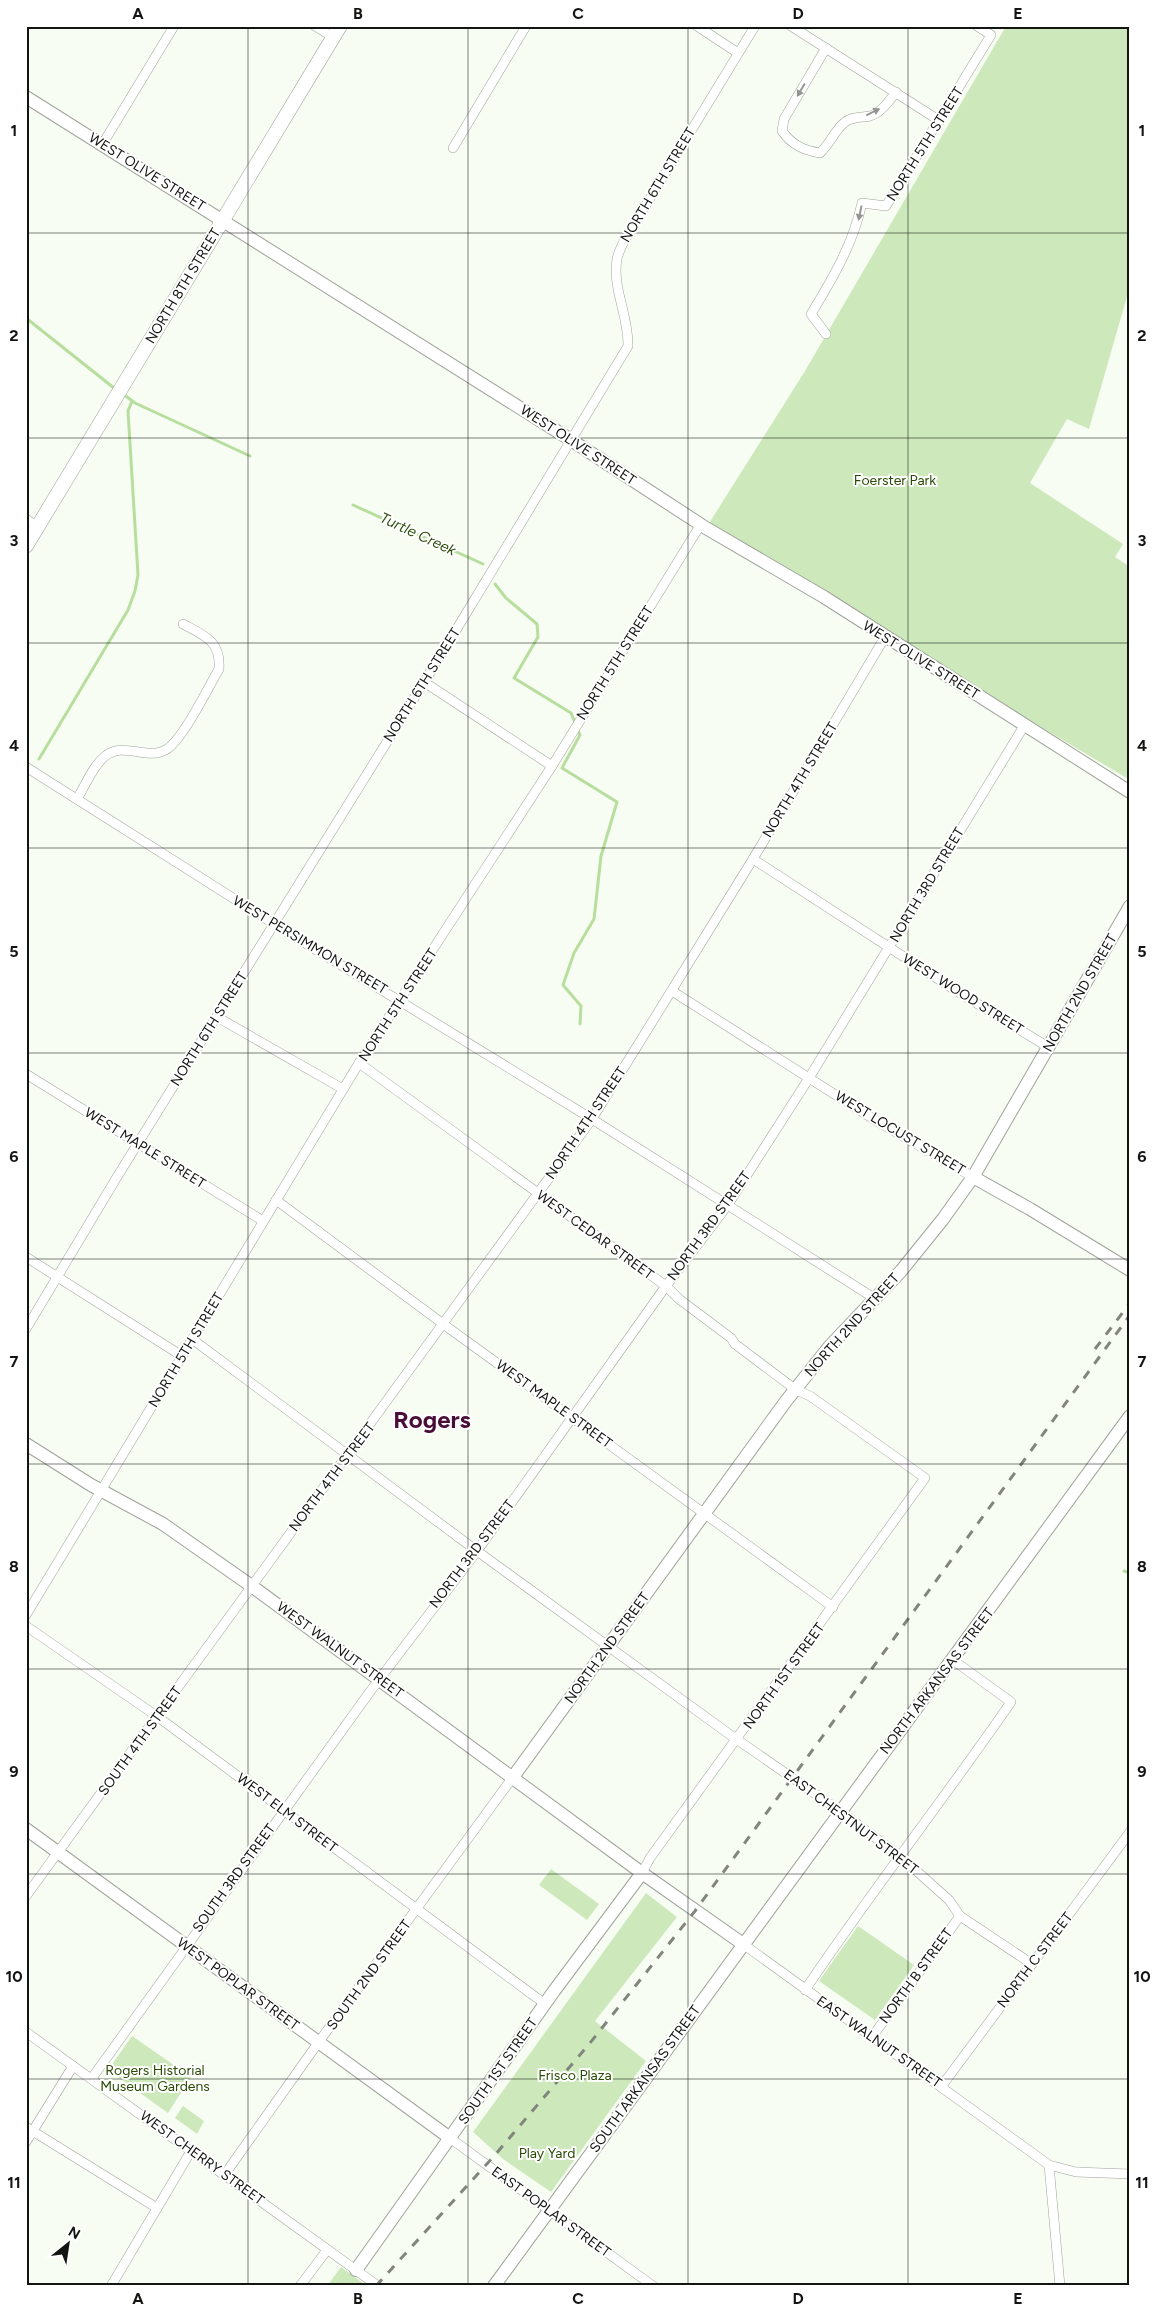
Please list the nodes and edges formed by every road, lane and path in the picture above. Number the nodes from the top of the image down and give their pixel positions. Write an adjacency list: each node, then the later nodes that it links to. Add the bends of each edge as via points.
1 (174, 26): 14 (street)
2 (315, 26): 8 (street)
3 (526, 26): 15 (street)
4 (697, 26): 10 (street)
5 (754, 26): 10 (street, NORTH 6TH STREET)
6 (791, 26): 9 (street)
7 (977, 26): 13 (street, NORTH 5TH STREET, via 991,35)
8 (336, 32): 16 (main road, NORTH 8TH STREET)
9 (826, 48): 11 (street); 11 (street, one-way to 11, via 784,119 782,131 804,150 820,153 843,123 872,115)
10 (738, 53): 18 (street, NORTH 6TH STREET, via 624,240 617,258 617,282 628,330 628,346)
11 (896, 92): 13 (street)
12 (26, 97): 14 (main road, WEST OLIVE STREET)
13 (940, 121): 17 (street, NORTH 5TH STREET, one-way to 17, via 886,206 862,202 856,232 811,314)
14 (102, 145): 16 (main road, WEST OLIVE STREET)
15 (453, 148)
16 (223, 220): 18 (main road, WEST OLIVE STREET); 19 (main road, NORTH 8TH STREET)
17 (826, 334)
18 (571, 440): 20 (main road, WEST OLIVE STREET); 24 (street, NORTH 6TH STREET)
19 (32, 523): 21 (main road, NORTH 8TH STREET)
20 (701, 524): 23 (main road, WEST OLIVE STREET); 26 (street, NORTH 5TH STREET)
21 (26, 546)
22 (183, 624): 29 (street, via 210,639 220,655 219,669 175,744 158,753 128,749 103,757)
23 (885, 637): 25 (main road, WEST OLIVE STREET); 30 (street, NORTH 4TH STREET)
24 (424, 682): 26 (street); 32 (street, NORTH 6TH STREET)
25 (1024, 726): 28 (main road, WEST OLIVE STREET); 33 (street, NORTH 3RD STREET)
26 (552, 766): 35 (street, NORTH 5TH STREET)
27 (26, 767): 29 (street, WEST PERSIMMON STREET)
28 (1130, 792)
29 (77, 799): 32 (street, WEST PERSIMMON STREET)
30 (753, 859): 33 (street, WEST WOOD STREET); 34 (street, NORTH 4TH STREET)
31 (1130, 906): 37 (main road, NORTH 2ND STREET)
32 (274, 924): 35 (street, WEST PERSIMMON STREET); 36 (street, NORTH 6TH STREET)
33 (888, 947): 37 (street, WEST WOOD STREET); 40 (street, NORTH 3RD STREET)
34 (672, 991): 40 (street, WEST LOCUST STREET); 42 (street, NORTH 4TH STREET)
35 (401, 1001): 38 (street, NORTH 5TH STREET); 42 (street, WEST PERSIMMON STREET)
36 (217, 1017): 41 (street); 43 (street, NORTH 6TH STREET)
37 (1048, 1047): 44 (main road, NORTH 2ND STREET)
38 (359, 1063): 41 (street, NORTH 5TH STREET); 45 (street, WEST CEDAR STREET)
39 (26, 1074): 43 (street, WEST MAPLE STREET)
40 (810, 1078): 44 (street, WEST LOCUST STREET); 47 (street, NORTH 3RD STREET)
41 (343, 1089): 46 (street, NORTH 5TH STREET)
42 (592, 1119): 45 (street, NORTH 4TH STREET); 47 (street, WEST PERSIMMON STREET)
43 (139, 1144): 48 (street, WEST MAPLE STREET); 51 (street, NORTH 6TH STREET)
44 (972, 1177): 50 (main road, WEST LOCUST STREET); 53 (main road, NORTH 2ND STREET, via 943,1219)
45 (538, 1194): 52 (street, WEST CEDAR STREET); 54 (street, NORTH 4TH STREET)
46 (276, 1200): 48 (street, NORTH 5TH STREET); 54 (street, WEST MAPLE STREET)
47 (727, 1206): 52 (street, NORTH 3RD STREET); 53 (street, WEST PERSIMMON STREET)
48 (263, 1221): 56 (street, NORTH 5TH STREET)
49 (26, 1257): 51 (street)
50 (1130, 1270)
51 (58, 1277): 55 (street, NORTH 6TH STREET); 57 (street)
52 (666, 1286): 58 (street, WEST CEDAR STREET); 60 (street, NORTH 3RD STREET)
53 (874, 1298): 58 (main road, NORTH 2ND STREET, via 829,1347)
54 (443, 1324): 60 (street, WEST MAPLE STREET); 62 (street, NORTH 4TH STREET)
55 (26, 1328)
56 (192, 1339): 57 (street, NORTH 5TH STREET); 62 (street, EAST CHESTNUT STREET)
57 (182, 1356): 64 (street, NORTH 5TH STREET)
58 (796, 1390): 63 (street, WEST CEDAR STREET, via 810,1396); 65 (main road, NORTH 2ND STREET)
59 (1130, 1416): 72 (main road, NORTH ARKANSAS STREET)
60 (573, 1418): 65 (street, WEST MAPLE STREET); 66 (street, NORTH 3RD STREET)
61 (26, 1444): 64 (main road, WEST WALNUT STREET)
62 (348, 1457): 66 (street, EAST CHESTNUT STREET); 67 (street, NORTH 4TH STREET, via 259,1574)
63 (925, 1478): 68 (street, NORTH 1ST STREET)
64 (103, 1491): 67 (main road, WEST WALNUT STREET, via 162,1524); 69 (street, NORTH 5TH STREET)
65 (706, 1513): 68 (street, WEST MAPLE STREET); 71 (main road, NORTH 2ND STREET)
66 (477, 1551): 71 (street, EAST CHESTNUT STREET); 73 (street, NORTH 3RD STREET)
67 (254, 1587): 73 (main road, WEST WALNUT STREET); 74 (street, SOUTH 4TH STREET)
68 (833, 1607): 75 (street, NORTH 1ST STREET)
69 (26, 1615)
70 (26, 1626): 74 (street, WEST ELM STREET)
71 (608, 1645): 75 (street, EAST CHESTNUT STREET); 76 (main road, NORTH 2ND STREET)
72 (953, 1660): 78 (main road, NORTH ARKANSAS STREET); 82 (street, via 1011,1702)
73 (378, 1680): 76 (main road, WEST WALNUT STREET); 77 (street, SOUTH 3RD STREET)
74 (158, 1717): 77 (street, WEST ELM STREET); 81 (street, SOUTH 4TH STREET)
75 (737, 1739): 78 (street, EAST CHESTNUT STREET); 83 (street, NORTH 1ST STREET)
76 (513, 1777): 83 (main road, WEST WALNUT STREET); 85 (street, SOUTH 2ND STREET)
77 (284, 1810): 85 (street, WEST ELM STREET); 88 (street, SOUTH 3RD STREET)
78 (840, 1811): 82 (street, EAST CHESTNUT STREET); 87 (main road, NORTH ARKANSAS STREET)
79 (26, 1828): 81 (main road, WEST POPLAR STREET)
80 (1130, 1832): 89 (street, NORTH C STREET)
81 (58, 1853): 84 (street, SOUTH 4TH STREET); 88 (main road, WEST POPLAR STREET)
82 (901, 1856): 86 (street, EAST CHESTNUT STREET, via 949,1900); 90 (street)
83 (642, 1873): 87 (main road, EAST WALNUT STREET); 91 (main road, SOUTH 1ST STREET)
84 (26, 1896)
85 (417, 1909): 91 (street, WEST ELM STREET); 94 (street, SOUTH 2ND STREET)
86 (960, 1916): 89 (street, EAST CHESTNUT STREET); 93 (street, NORTH B STREET)
87 (743, 1944): 90 (street, EAST WALNUT STREET); 106 (main road, SOUTH ARKANSAS STREET)
88 (186, 1946): 94 (main road, WEST POPLAR STREET); 96 (street, SOUTH 3RD STREET)
89 (1032, 1964): 97 (street, NORTH C STREET)
90 (805, 1990): 93 (street, EAST WALNUT STREET)
91 (545, 2004): 99 (main road, SOUTH 1ST STREET)
92 (26, 2032): 95 (street, WEST CHERRY STREET)
93 (872, 2037): 97 (street, EAST WALNUT STREET)
94 (318, 2043): 99 (main road, WEST POPLAR STREET); 103 (street, SOUTH 2ND STREET)
95 (73, 2066): 96 (street, WEST CHERRY STREET); 98 (street)
96 (92, 2078): 101 (street, WEST CHERRY STREET)
97 (941, 2087): 102 (street, EAST WALNUT STREET)
98 (30, 2129): 100 (street); 105 (street)
99 (450, 2138): 106 (street, EAST POPLAR STREET); 108 (main road, SOUTH 1ST STREET)
100 (26, 2142)
101 (191, 2151): 103 (street, WEST CHERRY STREET); 105 (street)
102 (1049, 2165): 104 (street, EAST WALNUT STREET, via 1076,2172); 114 (street)
103 (225, 2174): 107 (street, WEST CHERRY STREET)
104 (1130, 2174)
105 (157, 2208): 110 (street)
106 (548, 2210): 112 (main road, SOUTH ARKANSAS STREET); 113 (street, EAST POPLAR STREET)
107 (327, 2250): 108 (street, WEST CHERRY STREET); 111 (street)
108 (356, 2270): 109 (street, WEST CHERRY STREET)
109 (377, 2285)
110 (111, 2286)
111 (300, 2286)
112 (494, 2286)
113 (653, 2286)
114 (1060, 2286)

